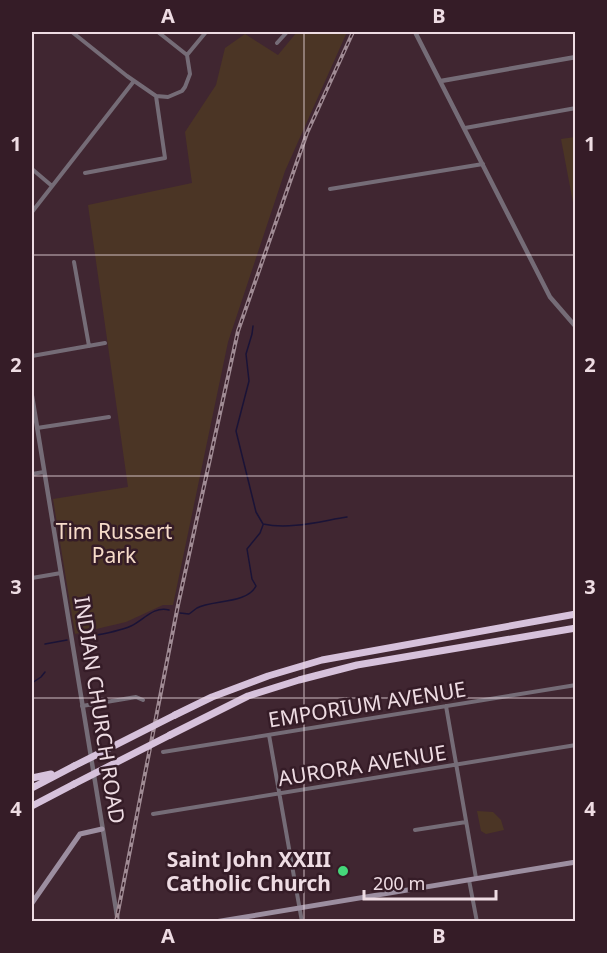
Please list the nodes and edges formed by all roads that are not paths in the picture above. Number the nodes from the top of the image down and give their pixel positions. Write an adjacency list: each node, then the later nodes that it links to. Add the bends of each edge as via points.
1 (72, 32): 9 (street)
2 (158, 32): 7 (street)
3 (206, 32): 7 (street)
4 (287, 32): 6 (street)
5 (415, 32): 10 (street)
6 (277, 43)
7 (187, 55): 11 (street, via 190,74 185,87 174,96)
8 (576, 57): 10 (street)
9 (134, 81): 11 (street); 17 (street)
10 (441, 81): 13 (street)
11 (156, 96): 16 (street, via 165,158)
12 (576, 108): 13 (street)
13 (465, 128): 14 (street)
14 (483, 164): 18 (street); 21 (street, via 550,297)
15 (32, 169): 17 (street)
16 (85, 172)
17 (52, 186): 19 (street)
18 (330, 189)
19 (32, 212)
20 (74, 262): 23 (street)
21 (576, 327)
22 (105, 343): 23 (street)
23 (89, 346): 24 (street)
24 (32, 356)
25 (32, 396): 27 (street, INDIAN CHURCH ROAD)
26 (109, 417): 28 (street)
27 (33, 418): 28 (street, INDIAN CHURCH ROAD)
28 (37, 428): 29 (street, INDIAN CHURCH ROAD)
29 (44, 472): 30 (street); 31 (street, INDIAN CHURCH ROAD)
30 (32, 474)
31 (61, 573): 32 (street); 37 (street, INDIAN CHURCH ROAD)
32 (32, 578)
33 (576, 614): 43 (highway, bridge, via 322,660 268,676 221,693)
34 (576, 628): 47 (highway, bridge, via 357,665 248,696)
35 (576, 685): 38 (street, EMPORIUM AVENUE)
36 (143, 700): 37 (street, via 136,697)
37 (82, 706): 50 (street, INDIAN CHURCH ROAD)
38 (446, 706): 39 (street, EMPORIUM AVENUE); 42 (street)
39 (269, 735): 41 (street, EMPORIUM AVENUE); 46 (street)
40 (576, 745): 42 (street, AURORA AVENUE)
41 (163, 752)
42 (456, 764): 46 (street, AURORA AVENUE); 49 (street)
43 (62, 772): 44 (highway); 45 (highway)
44 (32, 778)
45 (32, 788)
46 (279, 794): 48 (street, AURORA AVENUE); 55 (street)
47 (32, 806)
48 (153, 814)
49 (466, 822): 51 (street); 53 (street)
50 (102, 829): 54 (main road, via 80,834); 56 (street, INDIAN CHURCH ROAD)
51 (415, 830)
52 (576, 862): 53 (main road)
53 (472, 879): 55 (main road); 59 (street)
54 (32, 903)
55 (300, 908): 57 (main road); 58 (street)
56 (118, 921)
57 (215, 921)
58 (302, 921)
59 (477, 921)

